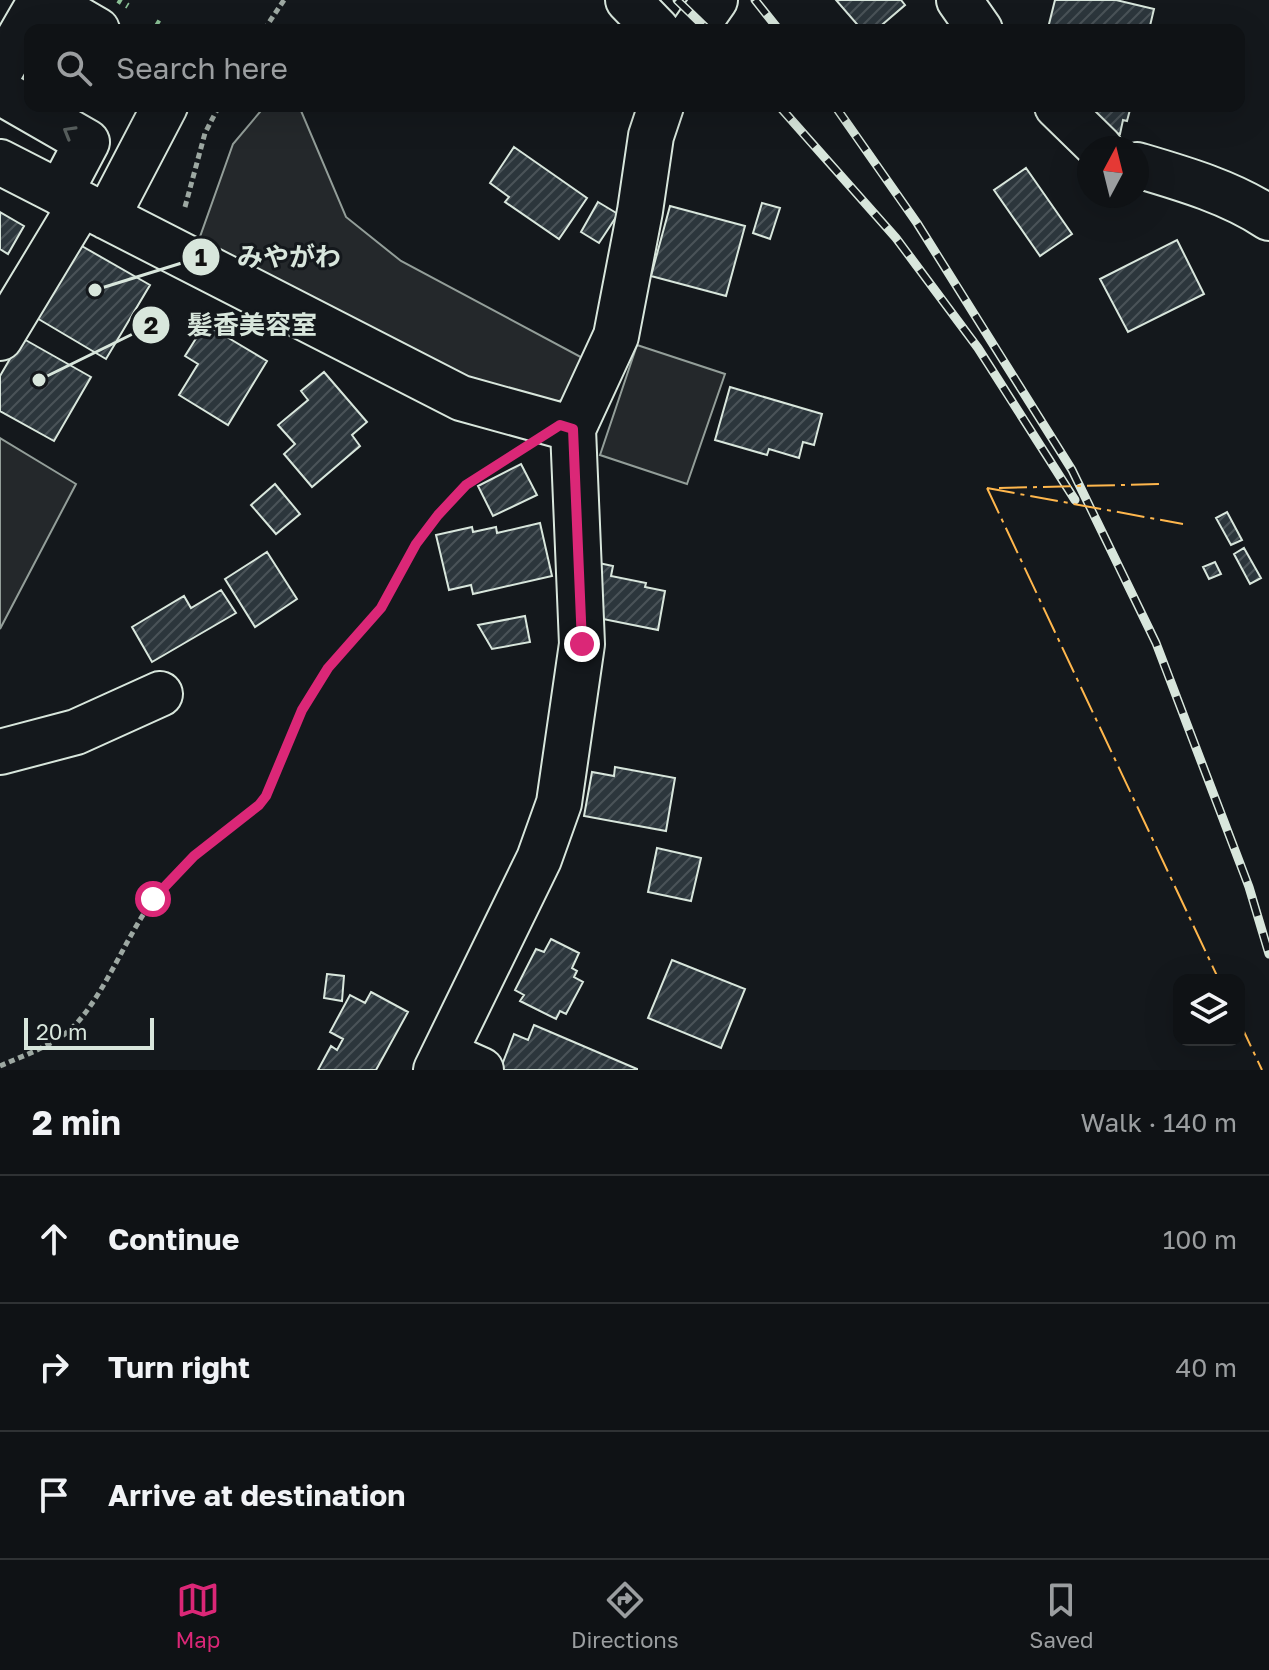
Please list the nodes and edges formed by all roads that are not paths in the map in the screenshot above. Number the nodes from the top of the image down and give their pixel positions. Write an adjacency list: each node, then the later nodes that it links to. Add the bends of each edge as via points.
1 (43, 0): 5 (street); 6 (street)
2 (628, 0): 7 (street)
3 (715, 0): 8 (street)
4 (959, 0): 9 (street)
5 (28, 24)
6 (86, 24)
7 (651, 24)
8 (698, 24)
9 (976, 24)
10 (24, 31): 11 (street)
11 (0, 71)
12 (0, 92): 13 (street, one-way to 12)
13 (24, 106)
14 (35, 112): 21 (street, one-way to 14, via 87,142)
15 (160, 112): 21 (street)
16 (659, 112): 24 (street, via 616,336)
17 (1063, 112): 18 (street)
18 (1088, 136)
19 (0, 162): 21 (street)
20 (1149, 169): 22 (street, via 1252,206)
21 (82, 205): 23 (street); 24 (street, via 461,398)
22 (1269, 218)
23 (0, 338)
24 (567, 427): 27 (street, via 582,644 559,803)
25 (160, 694): 26 (street, via 76,732)
26 (0, 752)
27 (454, 1065)

